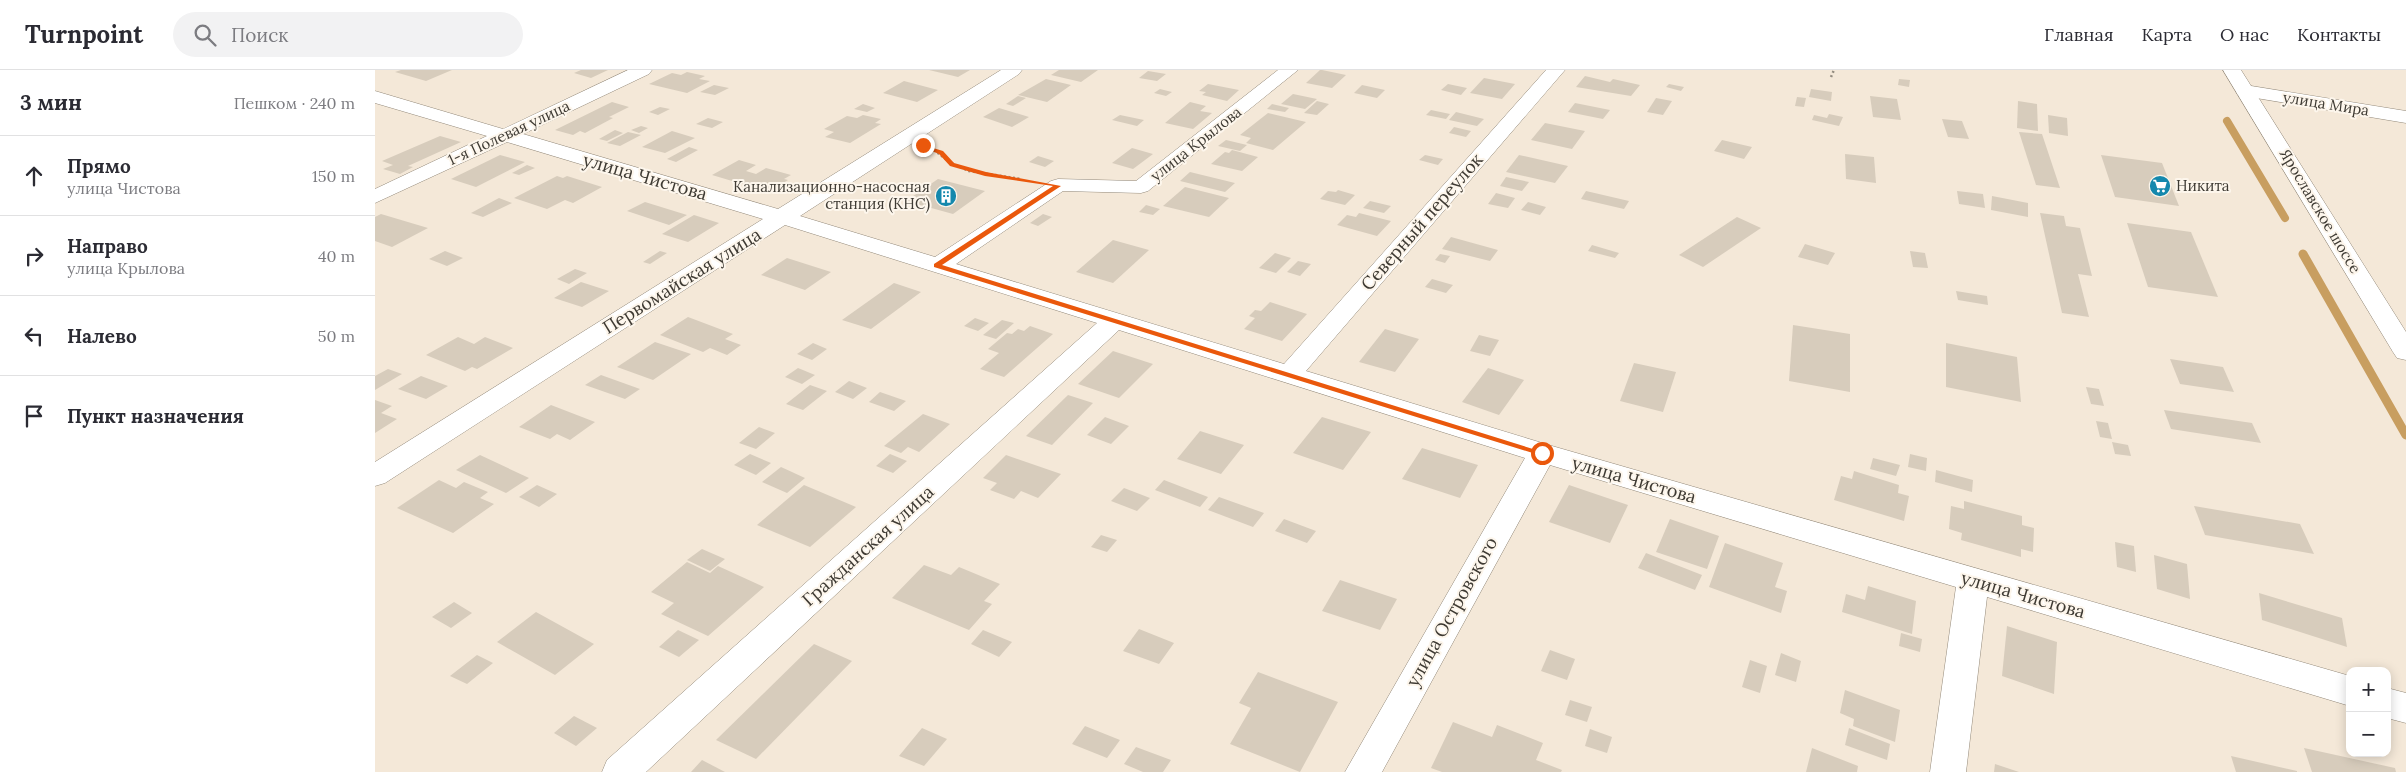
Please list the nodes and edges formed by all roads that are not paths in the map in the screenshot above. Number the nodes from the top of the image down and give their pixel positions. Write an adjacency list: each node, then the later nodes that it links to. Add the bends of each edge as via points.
1 (643, 70): 9 (street, 1-я Полевая улица)
2 (1013, 70): 11 (street, Первомайская улица)
3 (1289, 70): 12 (street, улица Крылова, via 1141,188 1058,186)
4 (1556, 70): 15 (street, Северный переулок)
5 (2232, 70): 6 (street, Ярославское шоссе)
6 (2245, 91): 8 (street, улица Мира); 14 (street, Ярославское шоссе)
7 (375, 97): 9 (street, улица Чистова)
8 (2406, 117)
9 (504, 135): 10 (street, 1-я Полевая улица); 11 (street, улица Чистова)
10 (375, 197)
11 (781, 217): 12 (street, улица Чистова); 17 (street, Первомайская улица)
12 (937, 266): 13 (street, улица Чистова)
13 (1115, 320): 15 (street, улица Чистова); 22 (street, Гражданская улица)
14 (2406, 352)
15 (1289, 374): 16 (street, улица Чистова)
16 (1542, 453): 18 (street, улица Чистова); 23 (street, улица Островского)
17 (375, 476)
18 (1973, 580): 19 (street, улица Чистова); 24 (street)
19 (2346, 691)
20 (2391, 703): 21 (street)
21 (2406, 708)
22 (620, 772)
23 (1363, 772)
24 (1948, 772)

